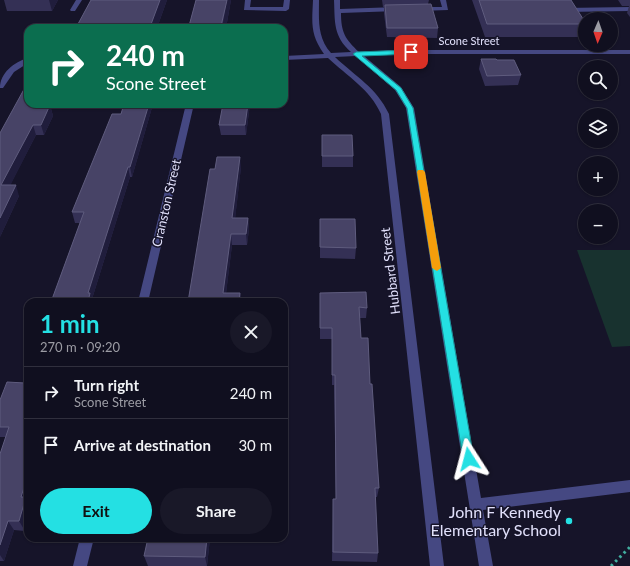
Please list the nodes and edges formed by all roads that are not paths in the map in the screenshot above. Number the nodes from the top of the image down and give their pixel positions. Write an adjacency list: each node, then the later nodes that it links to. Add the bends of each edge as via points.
1 (79, 0): 9 (street)
2 (248, 0): 3 (street, via 246,9 286,9)
3 (287, 0)
4 (316, 0): 15 (street, Hubbard Street, via 316,30 320,43)
5 (337, 0): 10 (street)
6 (443, 0): 7 (street, via 446,9)
7 (408, 9)
8 (630, 9): 12 (street, via 598,7)
9 (73, 10)
10 (338, 10): 11 (street); 14 (street, via 338,28 346,44)
11 (401, 10)
12 (555, 10)
13 (630, 52): 14 (street, Scone Street)
14 (356, 54): 15 (street, Scone Street); 22 (street, via 398,89 410,108)
15 (330, 56): 16 (street, Scone Street); 25 (street, Hubbard Street, via 374,93 385,114)
16 (288, 58)
17 (24, 62): 18 (street, via 14,67)
18 (0, 86)
19 (189, 108): 20 (street, Cranston Street)
20 (144, 298)
21 (630, 486): 22 (street)
22 (476, 505): 26 (street)
23 (86, 542): 24 (street)
24 (80, 566)
25 (437, 566)
26 (486, 566)

